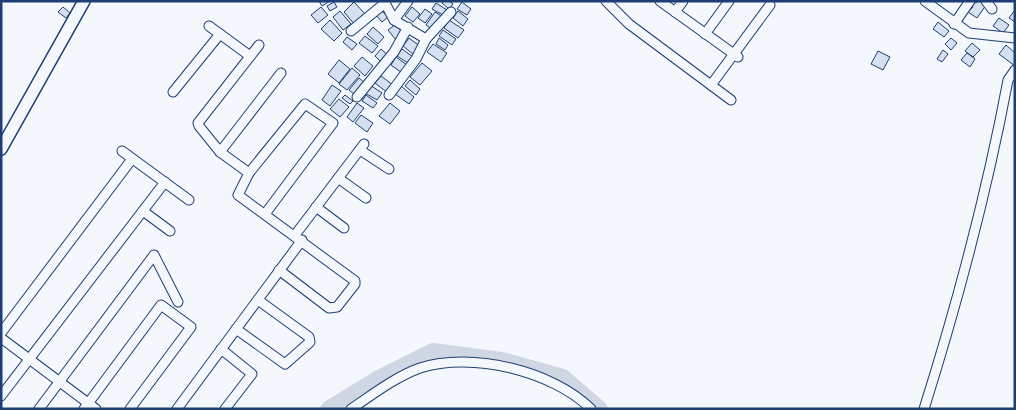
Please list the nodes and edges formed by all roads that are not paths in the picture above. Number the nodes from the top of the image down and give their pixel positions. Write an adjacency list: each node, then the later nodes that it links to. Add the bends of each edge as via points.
1 (84, 1): 34 (street)
2 (408, 1): 15 (street)
3 (606, 1): 29 (street, via 629,24)
4 (660, 1): 14 (street)
5 (683, 1): 14 (street)
6 (729, 1): 21 (street)
7 (925, 1): 16 (street)
8 (970, 1): 16 (street)
9 (986, 1): 12 (street)
10 (384, 2): 15 (street); 19 (street)
11 (770, 5): 26 (street)
12 (992, 9)
13 (451, 12): 22 (street)
14 (675, 12): 21 (street)
15 (394, 20): 18 (street)
16 (954, 24): 23 (street, via 968,33)
17 (209, 26): 20 (street)
18 (408, 27): 22 (street); 32 (street, via 394,52)
19 (351, 31)
20 (220, 34): 25 (street); 30 (street)
21 (705, 34): 26 (street)
22 (426, 38): 31 (street, via 416,59)
23 (1015, 38)
24 (259, 45): 25 (street)
25 (250, 56): 36 (street, via 198,123)
26 (736, 56): 29 (street)
27 (1015, 70): 68 (street, via 1008,80 952,321)
28 (281, 73): 36 (street)
29 (712, 85): 33 (street)
30 (173, 92)
31 (389, 95)
32 (357, 96)
33 (731, 100)
34 (1, 149)
35 (122, 151): 37 (street)
36 (220, 152): 39 (street)
37 (132, 159): 41 (street); 54 (street)
38 (389, 169): 40 (street, via 362,147)
39 (249, 173): 46 (street, via 238,195); 46 (street, via 305,104 333,123)
40 (338, 178): 42 (street); 44 (street)
41 (165, 182): 43 (street); 45 (street)
42 (366, 198)
43 (189, 200)
44 (316, 207): 47 (street); 49 (street)
45 (143, 211): 48 (street); 57 (street)
46 (265, 214): 49 (street)
47 (344, 228)
48 (170, 231)
49 (298, 238): 50 (street); 50 (street, via 355,284 337,307 329,308)
50 (280, 270): 51 (street)
51 (258, 300): 53 (street); 53 (street, via 309,336 310,342 285,364)
52 (178, 302): 58 (street, via 154,255)
53 (236, 328): 56 (street)
54 (1, 333)
55 (1, 338): 57 (street)
56 (221, 349): 64 (street); 65 (street, via 252,374)
57 (30, 359): 58 (street); 59 (street)
58 (59, 381): 60 (street); 61 (street)
59 (1, 396)
60 (86, 406): 62 (street); 63 (street, via 161,305 191,327)
61 (39, 409)
62 (96, 409)
63 (130, 409)
64 (177, 409)
65 (225, 409)
66 (351, 409): 67 (street, via 418,369 454,362 493,365 544,378 570,391)
67 (591, 409)
68 (924, 409)

